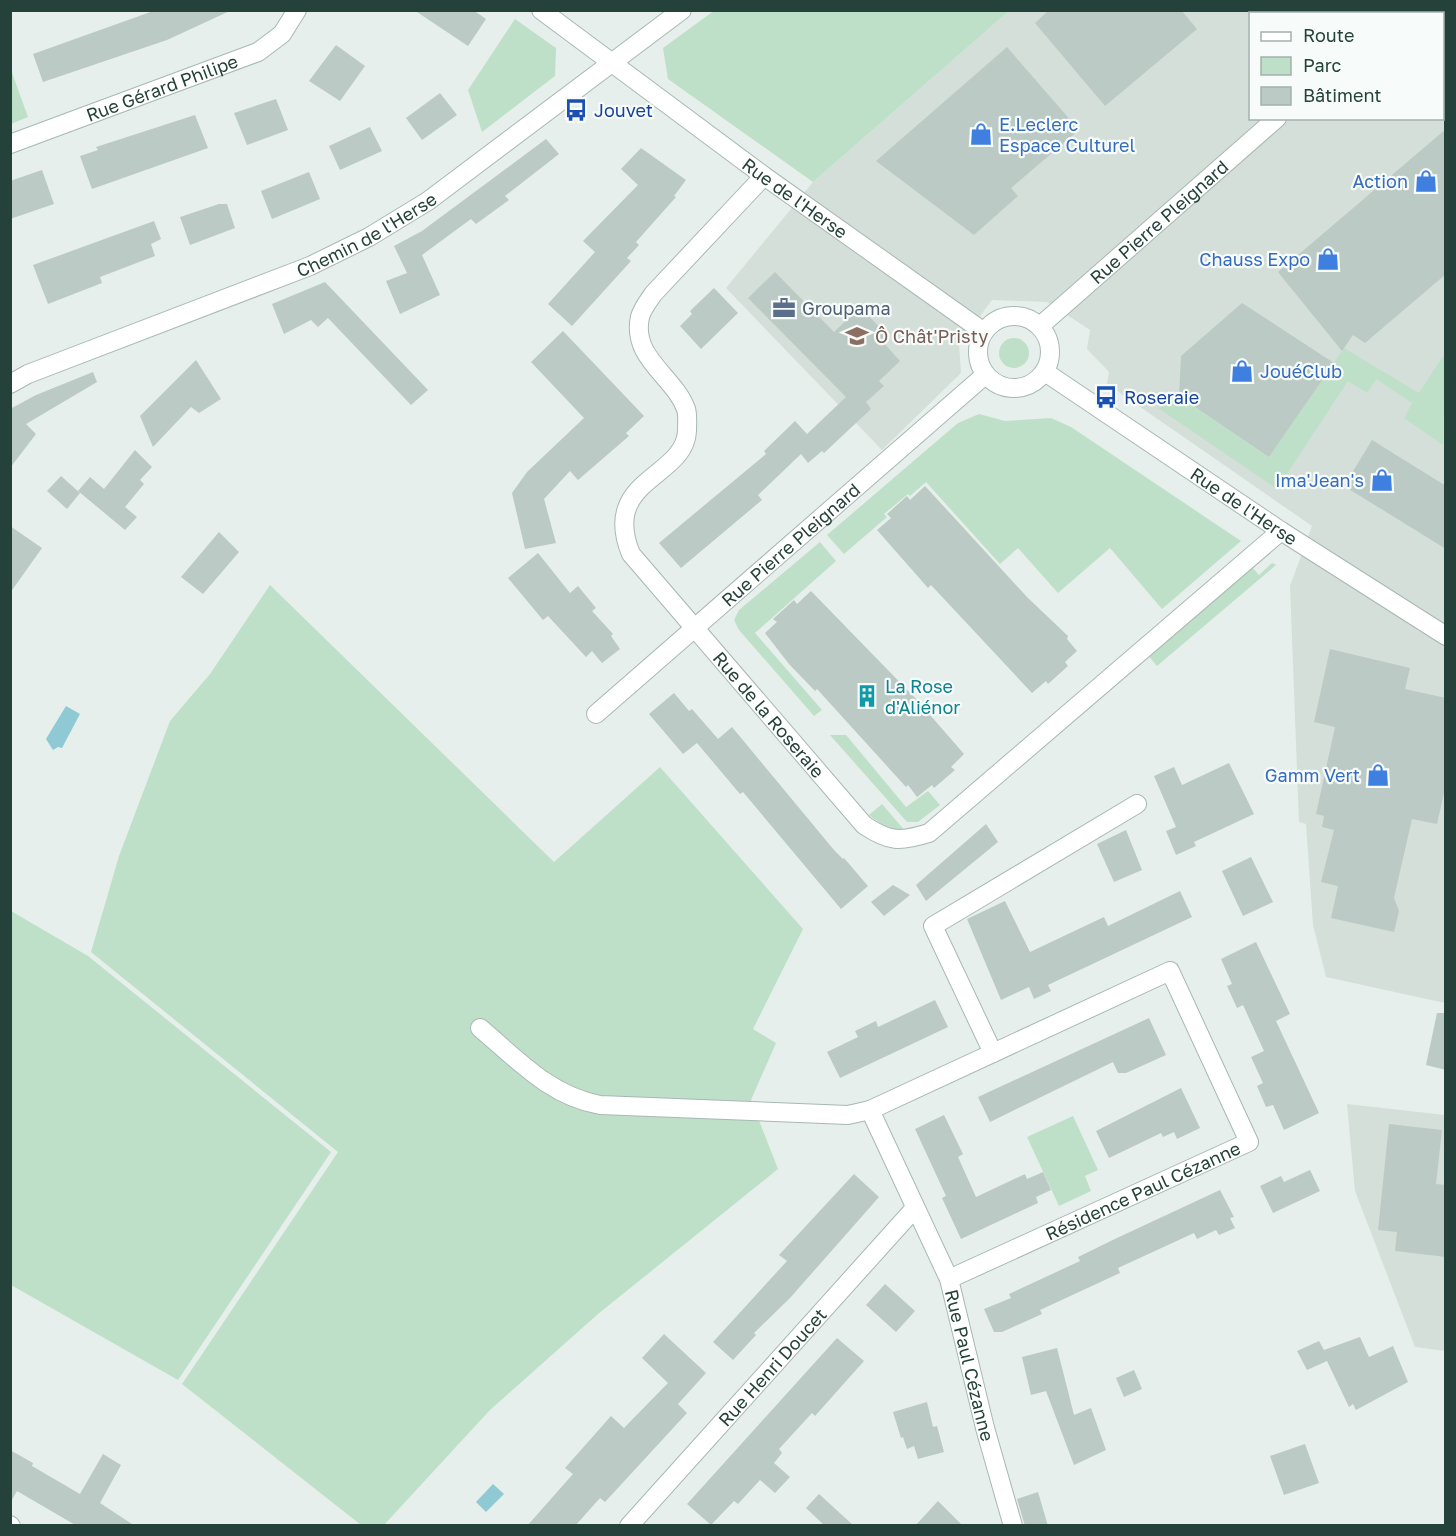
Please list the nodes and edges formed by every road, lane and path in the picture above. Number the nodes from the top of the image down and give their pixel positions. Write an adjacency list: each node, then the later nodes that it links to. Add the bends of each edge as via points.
1 (297, 10): 6 (street, Rue Gérard Philipe, via 282,34 258,52)
2 (541, 10): 4 (street, Rue de l'Herse)
3 (682, 10): 4 (street, Chemin de l'Herse)
4 (610, 63): 7 (street, Rue de l'Herse); 12 (street, Chemin de l'Herse, via 428,201 369,237 310,266)
5 (1275, 120): 8 (street, Rue Pierre Pleignard)
6 (10, 144)
7 (764, 176): 9 (street, Rue de l'Herse); 14 (street, Rue de la Roseraie, via 654,293 640,316 639,338 649,361 673,386 687,410 687,435 679,453 638,489 625,513 623,535 630,554)
8 (1040, 326): 9 (street, via 1021,316 1010,316 991,324); 10 (street, via 1050,348)
9 (984, 332): 11 (street, via 977,353)
10 (1045, 372): 11 (street, via 1027,386 1015,389); 13 (street, Rue de l'Herse)
11 (985, 375): 14 (street, Rue Pierre Pleignard)
12 (10, 384)
13 (1281, 531): 14 (street, Rue de la Roseraie, via 929,833 905,841 880,836 864,825); 15 (street, Rue de l'Herse)
14 (694, 629): 16 (street, Rue Pierre Pleignard)
15 (1446, 636)
16 (596, 714)
17 (1137, 804): 19 (street, via 933,926)
18 (480, 1028): 20 (street, Résidence Paul Cézanne, via 543,1081 577,1101 848,1115)
19 (993, 1053): 20 (street, Résidence Paul Cézanne); 22 (street, Résidence Paul Cézanne, via 1170,971 1250,1142)
20 (870, 1110): 21 (street)
21 (915, 1208): 22 (street, Rue Paul Cézanne); 23 (street, Rue Henri Doucet)
22 (949, 1279): 24 (street, Rue Paul Cézanne)
23 (629, 1526)
24 (1013, 1526)

